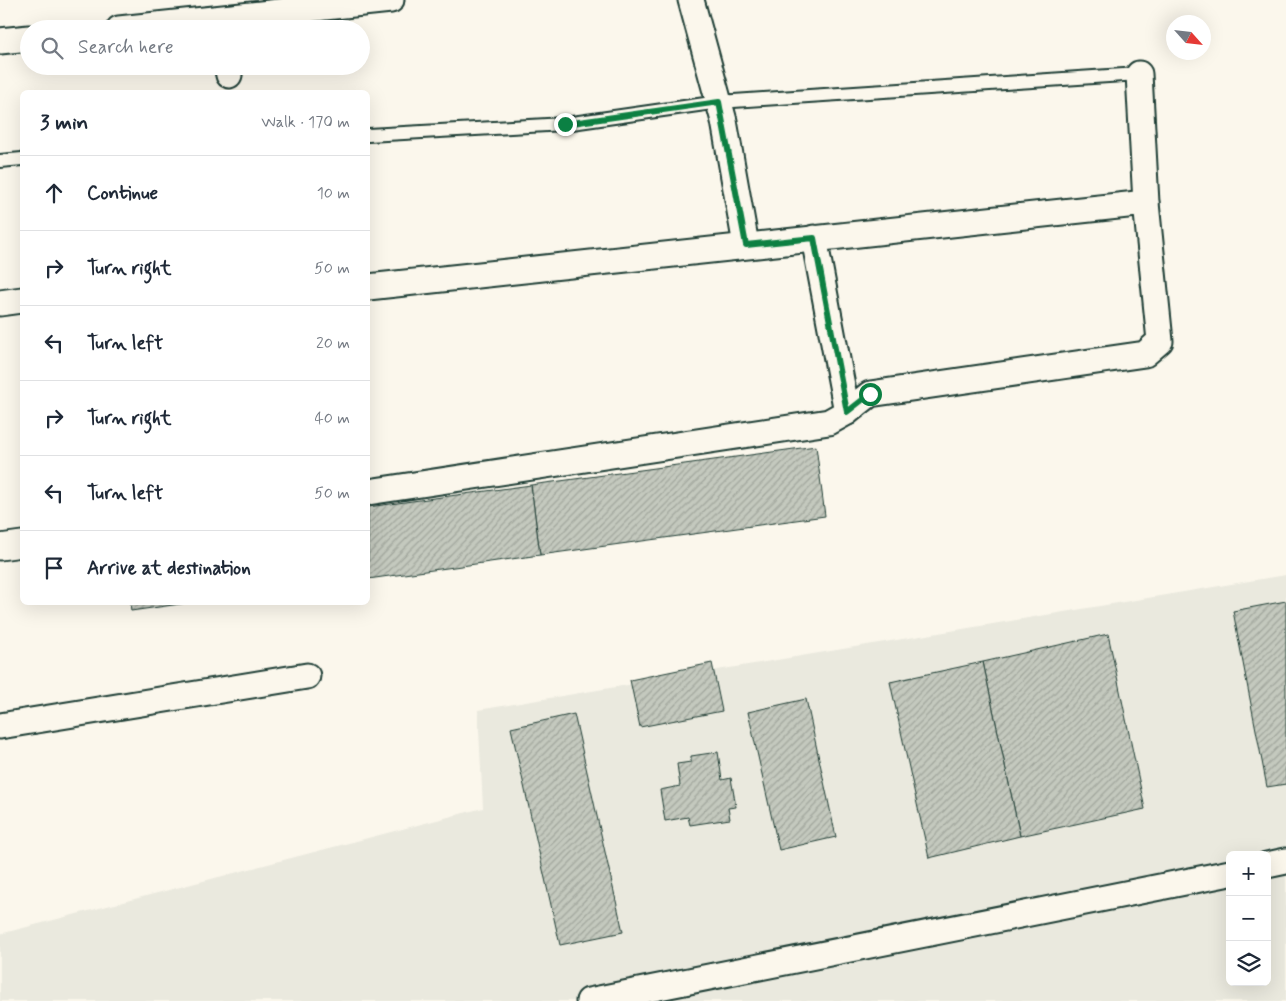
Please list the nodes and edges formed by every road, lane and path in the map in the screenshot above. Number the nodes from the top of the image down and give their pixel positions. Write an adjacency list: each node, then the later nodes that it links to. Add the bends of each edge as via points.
1 (391, 0): 3 (street)
2 (691, 0): 7 (street)
3 (243, 20)
4 (20, 39): 5 (street)
5 (0, 41)
6 (1139, 74): 7 (lane); 11 (street)
7 (719, 102): 8 (lane, via 565,124); 13 (street)
8 (370, 135)
9 (20, 159): 10 (lane)
10 (0, 161)
11 (1146, 203): 12 (street); 17 (street, via 1160,341 1145,354 870,394)
12 (814, 238): 13 (street); 17 (street)
13 (746, 245): 14 (street)
14 (370, 287)
15 (20, 300): 16 (street)
16 (0, 304)
17 (847, 412): 18 (street, via 829,422)
18 (370, 492)
19 (20, 544): 20 (street)
20 (0, 547)
21 (307, 676): 22 (street)
22 (0, 726)
23 (1286, 861): 24 (street)
24 (1271, 864)
25 (1226, 874): 26 (street)
26 (589, 1001)

